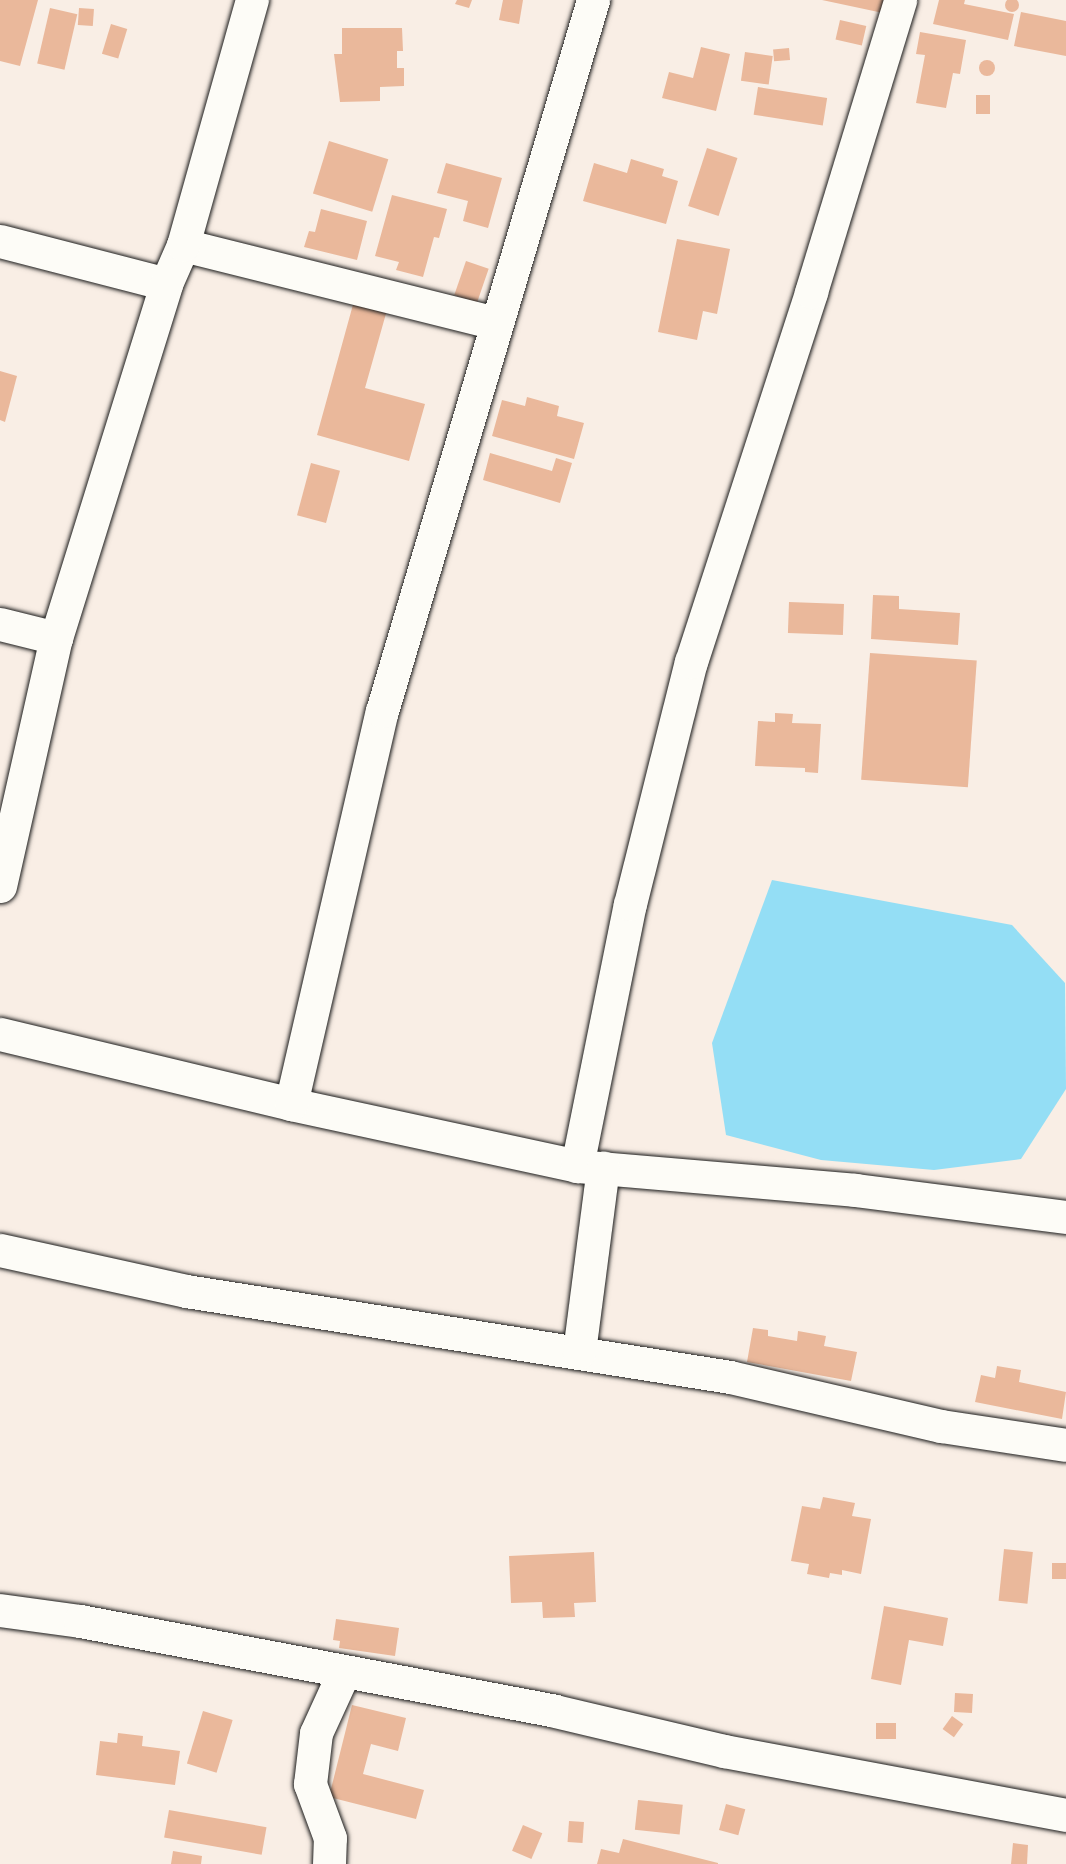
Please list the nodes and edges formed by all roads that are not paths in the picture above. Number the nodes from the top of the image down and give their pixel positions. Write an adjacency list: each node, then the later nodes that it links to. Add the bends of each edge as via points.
1 (252, 0): 5 (street)
2 (593, 0): 7 (street)
3 (900, 0): 13 (street, via 811,292 691,662 630,904)
4 (0, 241): 6 (street)
5 (183, 245): 6 (street); 7 (street)
6 (166, 284): 9 (street)
7 (496, 322): 12 (street, via 382,711)
8 (0, 624): 9 (street)
9 (56, 638): 10 (street)
10 (0, 886)
11 (0, 1034): 12 (street)
12 (291, 1104): 13 (street)
13 (590, 1167): 14 (street, via 855,1190); 16 (street)
14 (1066, 1217)
15 (0, 1250): 16 (street, via 186,1291)
16 (579, 1352): 17 (street, via 730,1377 941,1426)
17 (1066, 1445)
18 (0, 1610): 19 (street, via 80,1621)
19 (343, 1674): 20 (street, via 555,1711 724,1751); 21 (street, via 316,1733 310,1784 330,1838)
20 (1066, 1815)
21 (329, 1864)

